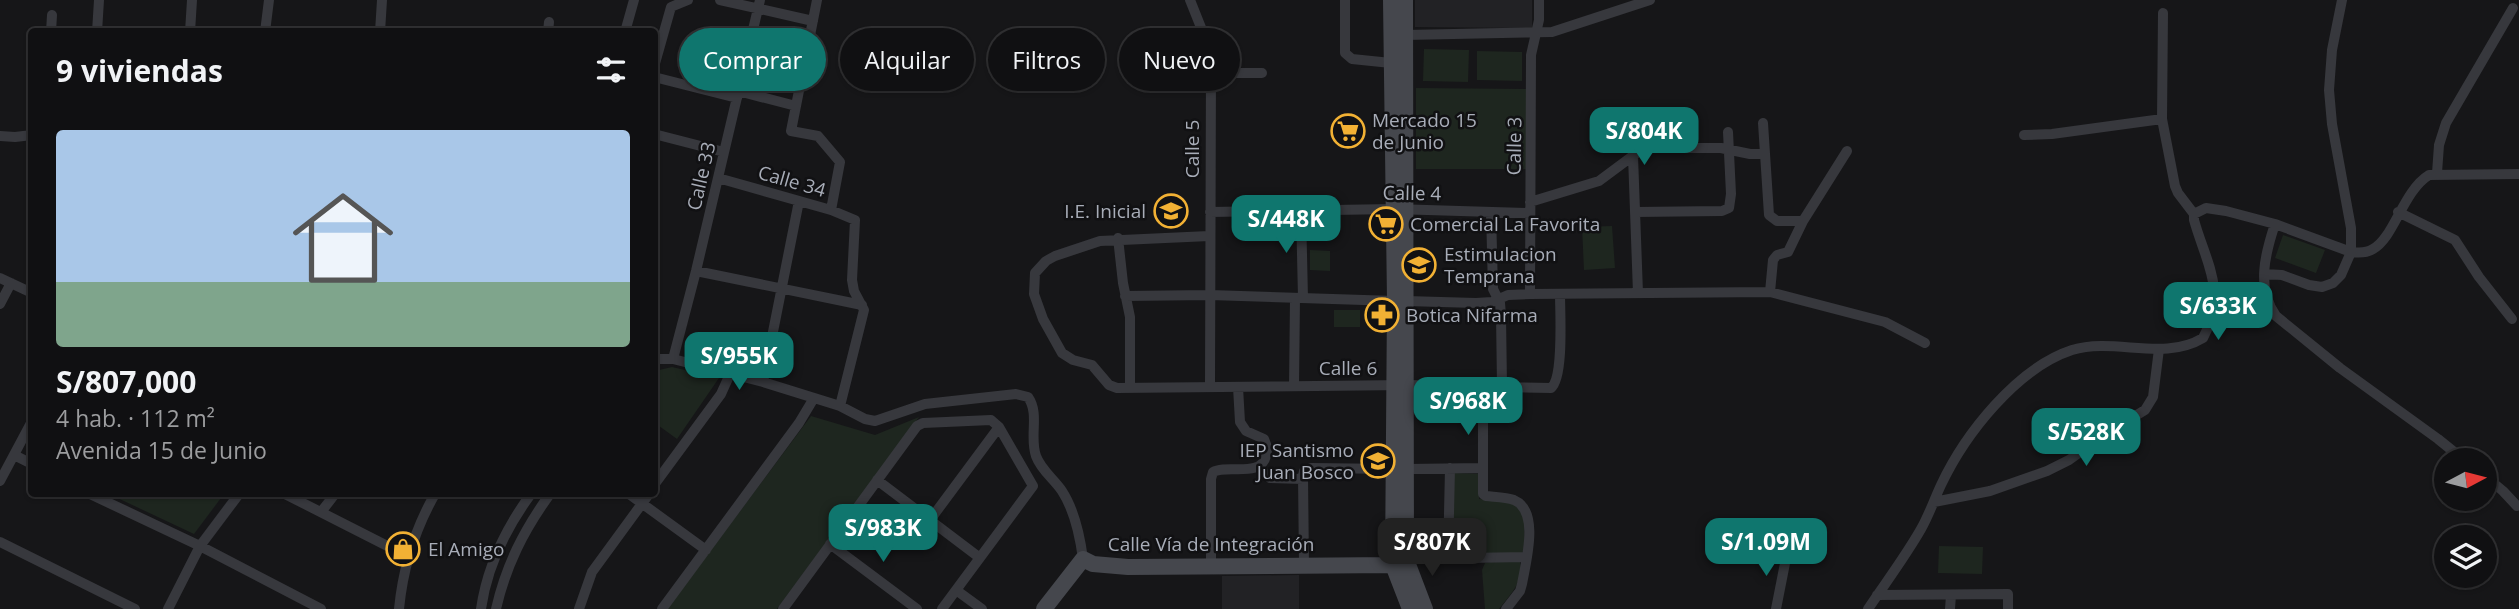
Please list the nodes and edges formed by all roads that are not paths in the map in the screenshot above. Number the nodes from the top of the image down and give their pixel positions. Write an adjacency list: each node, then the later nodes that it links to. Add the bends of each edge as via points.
1 (99, 0): 23 (street)
2 (192, 0): 24 (street)
3 (269, 0): 25 (street)
4 (382, 0): 26 (street)
5 (634, 0): 27 (street)
6 (688, 0): 31 (street, via 671,7)
7 (720, 0): 17 (street)
8 (817, 0): 21 (street)
9 (1190, 0): 28 (street, Calle 5)
10 (1345, 0): 32 (street, via 1347,57)
11 (1391, 0): 32 (street)
12 (1405, 0): 30 (street)
13 (1539, 0): 29 (street, Calle 3)
14 (1650, 0): 16 (street)
15 (2342, 0): 68 (street, via 2329,90)
16 (1630, 3): 29 (street)
17 (759, 4): 21 (street); 37 (street, Calle 33)
18 (2512, 8): 51 (street, via 2446,123 2438,145)
19 (2163, 13): 39 (street)
20 (52, 15): 22 (street)
21 (813, 21): 38 (street)
22 (51, 28)
23 (97, 28)
24 (190, 28)
25 (266, 28)
26 (380, 28)
27 (626, 28)
28 (1201, 28)
29 (1535, 34): 30 (street); 55 (street, Calle 3)
30 (1405, 35): 56 (street)
31 (658, 56)
32 (1391, 63): 56 (street)
33 (1240, 73): 34 (street)
34 (1262, 73)
35 (658, 78): 37 (street)
36 (1211, 91): 59 (street, Calle 5)
37 (738, 95): 38 (street); 48 (street, Calle 33)
38 (796, 106): 57 (street, via 791,131 818,136 840,162)
39 (2162, 119): 44 (street); 63 (street, via 2175,186)
40 (1763, 123): 49 (street)
41 (1728, 132): 46 (street)
42 (28, 135): 45 (street)
43 (658, 135): 48 (street)
44 (2024, 135)
45 (0, 136)
46 (1729, 149): 49 (street); 50 (street, via 1653,148); 61 (street, via 1731,201 1726,210)
47 (1847, 151): 64 (street)
48 (724, 152): 53 (street, Calle 33)
49 (1765, 154): 64 (street, via 1769,215 1777,221)
50 (1633, 156): 55 (street, Calle 4, via 1599,181); 61 (street)
51 (2437, 173): 52 (street); 62 (street, via 2417,182)
52 (2519, 174)
53 (718, 178): 54 (street, Calle 34); 69 (street, Calle 33)
54 (799, 201): 57 (street, Calle 34); 73 (street)
55 (1530, 207): 60 (street, Calle 4); 77 (street, Calle 3)
56 (1400, 209): 58 (street, Calle 4); 60 (street, Calle 4); 83 (street)
57 (831, 210): 85 (street, Calle 34, via 855,220 852,280)
58 (1301, 211): 59 (street, Calle 4); 81 (street)
59 (1210, 212): 66 (street, Calle 5)
60 (1491, 212): 82 (street, via 1493,289)
61 (1636, 212): 76 (street)
62 (2398, 212): 68 (street, via 2376,248); 86 (street, via 2455,240)
63 (2194, 214): 65 (street, via 2206,208); 88 (street, via 2213,272 2212,313 2203,338 2181,348)
64 (1803, 221): 75 (street, via 1788,252 1773,260)
65 (2275, 224): 68 (street); 70 (street)
66 (1209, 236): 67 (street); 79 (street, Calle 5)
67 (1118, 238): 80 (street); 98 (street, Calle 6, via 1055,256 1039,267 1033,280 1038,305 1062,353 1092,365 1112,387)
68 (2351, 252): 70 (street, via 2341,275 2322,287 2289,276)
69 (696, 271): 73 (street); 90 (street, Calle 33)
70 (2264, 274): 104 (street, via 2267,298 2276,316)
71 (0, 278): 72 (street)
72 (6, 289): 74 (street); 84 (street)
73 (782, 289): 85 (street); 92 (street)
74 (28, 292)
75 (1770, 292): 76 (street); 87 (street, via 1885,322)
76 (1639, 293): 78 (street)
77 (1530, 294): 78 (street); 82 (street)
78 (1560, 294): 97 (street, Calle 6, via 1556,384 1551,388)
79 (1210, 295): 80 (street); 81 (street); 93 (street, Calle 5)
80 (1125, 296): 98 (street, via 1130,317)
81 (1299, 298): 83 (street); 94 (street)
82 (1498, 300): 83 (street); 97 (street)
83 (1400, 301): 95 (street)
84 (0, 304)
85 (862, 305): 101 (street)
86 (2512, 318)
87 (1925, 343)
88 (2159, 349): 124 (street, via 2152,397 2145,410 2047,471 1990,491); 124 (street, via 2085,346 2035,370 2008,389 1959,452)
89 (658, 359): 90 (street, Calle Vía de Integración)
90 (673, 359): 91 (street, Calle Vía de Integración)
91 (730, 374): 92 (street, Calle Vía de Integración); 112 (street, via 721,394)
92 (763, 382): 100 (street, Calle Vía de Integración)
93 (1210, 386): 98 (street, Calle 6); 99 (street, Calle 6)
94 (1294, 386): 95 (street, Calle 6); 99 (street, Calle 6)
95 (1401, 386): 96 (street, Calle 6); 110 (street)
96 (1483, 386): 97 (street, Calle 6); 109 (street)
97 (1503, 386)
98 (1130, 387)
99 (1238, 387): 107 (street, via 1240,422 1245,431 1266,443 1264,462)
100 (814, 398): 101 (street, Calle Vía de Integración); 131 (street)
101 (840, 406): 136 (street, Calle Vía de Integración, via 875,421 932,402 1016,394 1028,397 1034,411 1036,456 1070,505)
102 (999, 427): 114 (street, via 984,419 923,423); 127 (street); 135 (street, via 1033,486)
103 (28, 428): 105 (street)
104 (2448, 448)
105 (13, 455): 106 (street); 113 (street)
106 (28, 462)
107 (1258, 467): 111 (street, via 1269,478); 140 (street, via 1216,469 1211,475)
108 (1450, 468): 109 (street); 110 (street); 137 (street)
109 (1483, 468): 134 (street, via 1483,494 1512,499 1526,509 1530,520)
110 (1400, 469): 111 (street, via 1311,468 1304,471); 138 (street)
111 (1303, 479): 139 (street)
112 (658, 480)
113 (0, 481)
114 (877, 481): 127 (street); 129 (street)
115 (2497, 487): 125 (street)
116 (96, 497): 130 (street)
117 (237, 497): 130 (street)
118 (291, 497): 126 (street)
119 (333, 497): 126 (street)
120 (433, 497): 133 (street)
121 (529, 497): 149 (street, via 496,555)
122 (548, 497): 150 (street, via 519,540)
123 (645, 498): 131 (street); 151 (street, via 592,572)
124 (1934, 502): 143 (street)
125 (2517, 506)
126 (321, 512): 133 (street)
127 (930, 520): 135 (street)
128 (0, 542): 145 (street)
129 (830, 544): 144 (street); 153 (street)
130 (200, 546): 146 (street); 147 (street)
131 (706, 550): 152 (street)
132 (1787, 553): 160 (street)
133 (409, 557): 148 (street)
134 (1526, 557): 137 (street, Calle Vía de Integración); 159 (street, via 1520,591)
135 (980, 558): 141 (street)
136 (1083, 559): 140 (street, Calle Vía de Integración, via 1112,566); 156 (street)
137 (1448, 559): 138 (street, Calle Vía de Integración)
138 (1400, 562): 139 (street, Calle Vía de Integración); 157 (street); 158 (street)
139 (1304, 565): 140 (street, Calle Vía de Integración)
140 (1211, 567)
141 (956, 590): 154 (street); 155 (street)
142 (1951, 594): 143 (street); 162 (street); 163 (street, via 2008,594)
143 (1877, 595): 161 (street)
144 (786, 608)
145 (135, 609)
146 (168, 609)
147 (321, 609)
148 (399, 609)
149 (481, 609)
150 (496, 609)
151 (579, 609)
152 (662, 609)
153 (917, 609)
154 (942, 609)
155 (982, 609)
156 (1044, 609)
157 (1410, 609)
158 (1425, 609)
159 (1506, 609)
160 (1776, 609)
161 (1868, 609)
162 (1951, 609)
163 (2008, 609)

